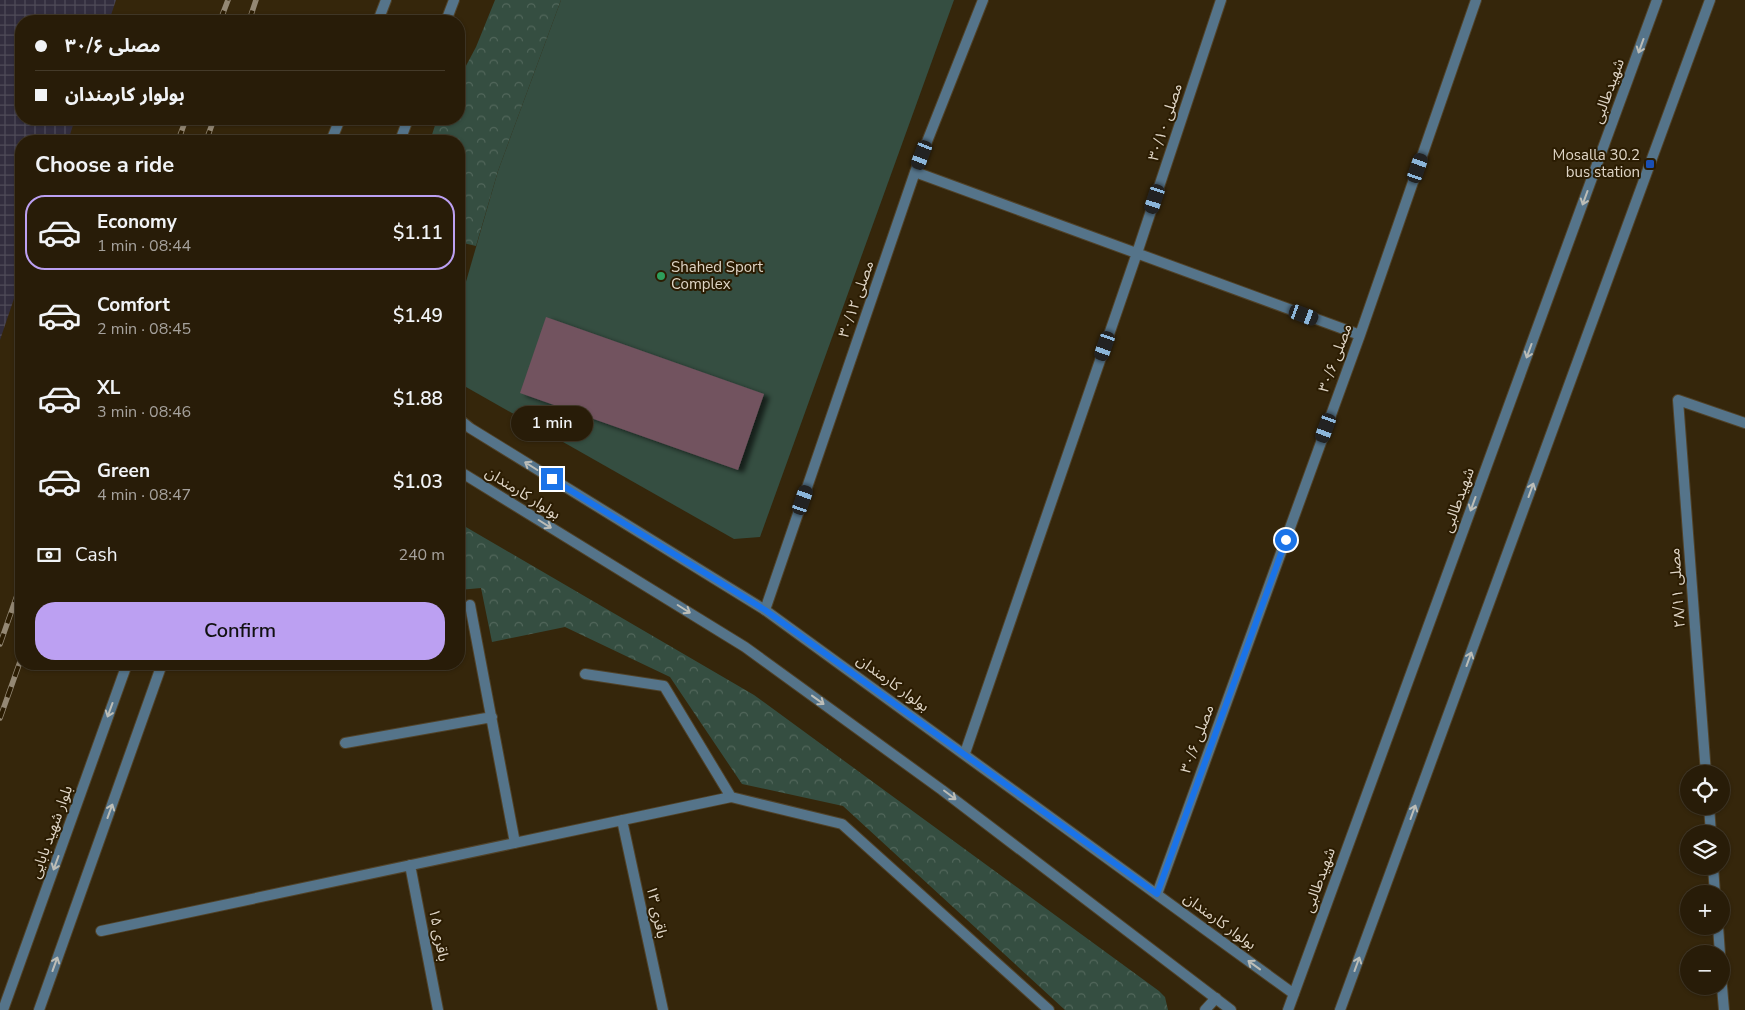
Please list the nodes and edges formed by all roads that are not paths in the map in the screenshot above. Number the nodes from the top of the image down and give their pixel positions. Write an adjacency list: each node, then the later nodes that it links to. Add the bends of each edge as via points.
1 (386, 0): 8 (street)
2 (454, 0): 9 (street)
3 (983, 0): 10 (street, مصلی ۳۰/۱۲)
4 (1221, 0): 11 (street, مصلی ۳۰/۱۰)
5 (1476, 0): 12 (street, مصلی ۳۰/۶)
6 (1657, 0): 31 (street, شهیدطالبی, one-way to 31)
7 (1710, 0): 42 (street, one-way to 7)
8 (380, 15)
9 (448, 15)
10 (916, 172): 11 (street); 17 (street, مصلی ۳۰/۱۲)
11 (1137, 254): 12 (street); 23 (street, مصلی ۳۰/۱۰)
12 (1360, 335): 29 (street, مصلی ۳۰/۶)
13 (1745, 423): 24 (street, مصلی ۲۸/۱۱, via 1678,400)
14 (465, 424): 17 (street, بولوار کارمندان, one-way to 14)
15 (465, 475): 33 (street, بولوار کارمندان, one-way to 33, via 745,647 942,790)
16 (470, 605): 21 (street)
17 (765, 610): 23 (street, بولوار کارمندان)
18 (125, 670): 34 (street, بلوار شهید بابایی, one-way to 34)
19 (160, 670): 35 (street, one-way to 19)
20 (585, 674): 25 (street, via 664,686)
21 (492, 717): 22 (street); 27 (street)
22 (344, 743)
23 (964, 753): 29 (street, بولوار کارمندان)
24 (1705, 765)
25 (731, 797): 26 (street); 38 (street, via 842,824)
26 (622, 820): 27 (street); 37 (street, باقری ۱۳)
27 (515, 843): 28 (street)
28 (410, 865): 30 (street); 36 (street, باقری ۱۵)
29 (1157, 894): 31 (street, بولوار کارمندان, one-way to 29)
30 (101, 931)
31 (1294, 994): 41 (street, شهیدطالبی)
32 (1723, 995): 43 (street)
33 (1216, 998): 39 (street); 40 (street, بولوار کارمندان)
34 (4, 1010)
35 (39, 1010)
36 (438, 1010)
37 (663, 1010)
38 (1048, 1010)
39 (1205, 1010)
40 (1231, 1010)
41 (1288, 1010)
42 (1340, 1010)
43 (1724, 1010)

